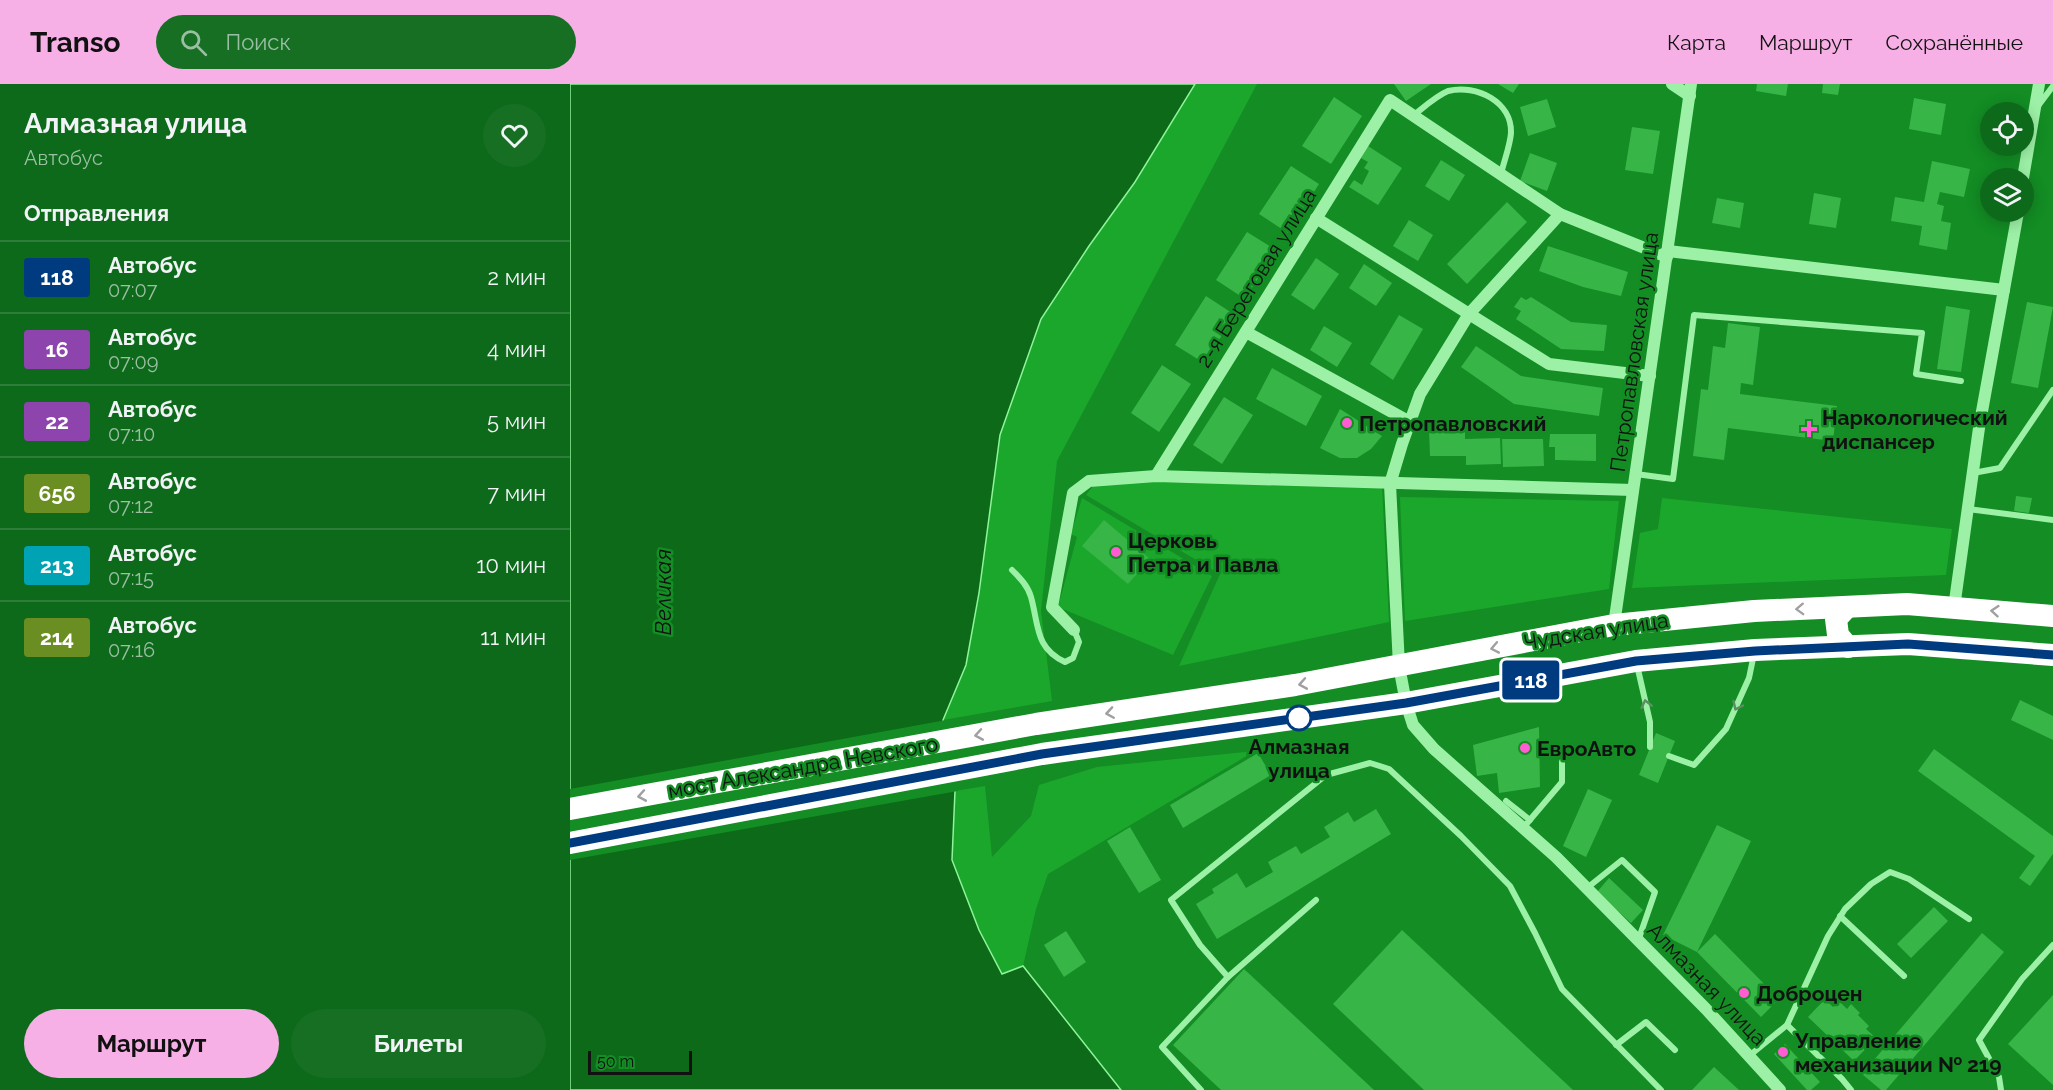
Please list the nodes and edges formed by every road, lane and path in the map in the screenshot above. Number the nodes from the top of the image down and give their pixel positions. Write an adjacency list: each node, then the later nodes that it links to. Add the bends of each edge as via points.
1 (1672, 84): 4 (street)
2 (2039, 84): 5 (street)
3 (2053, 86): 5 (lane)
4 (1691, 90): 12 (street, Петропавловская улица)
5 (2035, 109): 7 (street)
6 (1413, 116): 8 (street); 8 (lane, via 1449,91 1470,89 1488,94 1509,117 1511,134); 10 (street, 2-я Береговая улица, via 1390,100)
7 (2025, 168)
8 (1501, 175): 9 (street)
9 (1560, 214): 12 (street); 14 (street)
10 (1316, 218): 14 (street); 15 (street, 2-я Береговая улица)
11 (2016, 222): 13 (street)
12 (1668, 254): 13 (street); 16 (street, Петропавловская улица)
13 (2004, 290): 20 (street)
14 (1469, 314): 16 (street, via 1549,364); 19 (street, via 1420,394)
15 (1246, 332): 19 (street); 22 (street, 2-я Береговая улица)
16 (1650, 376): 21 (street, Петропавловская улица)
17 (1961, 381): 21 (lane, via 1916,374 1922,333 1694,315 1673,479)
18 (2053, 390): 20 (lane, via 2000,468)
19 (1410, 422): 23 (street)
20 (1972, 473): 25 (street)
21 (1635, 474): 24 (street, Петропавловская улица)
22 (1156, 476): 23 (street); 33 (street, via 1089,481 1073,493 1052,607)
23 (1390, 484): 24 (street); 38 (street, Алмазная улица)
24 (1633, 490): 32 (street, Петропавловская улица)
25 (1968, 509): 26 (lane); 29 (street)
26 (2053, 520)
27 (1012, 570): 33 (lane, via 1031,596 1047,651 1065,662 1073,658 1079,642)
28 (1846, 607): 29 (highway, Чудская улица, via 1907,604); 30 (highway, Чудская улица, one-way to 30); 34 (highway, via 1836,619 1838,635)
29 (1954, 608): 31 (highway, Чудская улица, one-way to 29)
30 (1754, 611): 32 (highway, Чудская улица); 35 (highway, via 1763,623 1764,636)
31 (2053, 616)
32 (1614, 625): 38 (highway, Чудская улица, one-way to 38)
33 (1074, 630)
34 (1848, 647): 35 (highway, Чудская улица); 36 (highway, Чудская улица, via 1908,644)
35 (1755, 651): 37 (highway, Чудская улица); 43 (lane, one-way to 43, via 1749,678 1726,729 1694,765)
36 (2053, 654)
37 (1636, 661): 39 (highway, Чудская улица); 41 (lane, one-way to 37, via 1650,722)
38 (1399, 666): 39 (street, Алмазная улица); 40 (highway, Чудская улица, one-way to 40)
39 (1406, 703): 42 (highway, Чудская улица); 47 (street, Алмазная улица, via 1413,725 1434,749)
40 (1036, 724): 46 (highway, мост Александра Невского, one-way to 46)
41 (1650, 747)
42 (1042, 754): 48 (highway, мост Александра Невского)
43 (1669, 756)
44 (1562, 762): 47 (lane, via 1562,782)
45 (1506, 801): 47 (lane)
46 (570, 809)
47 (1526, 824): 49 (street, Алмазная улица)
48 (570, 843)
49 (1586, 888): 53 (street, Алмазная улица); 53 (lane, via 1622,860 1655,892)
50 (1316, 900): 56 (lane)
51 (1840, 916): 52 (lane, via 1871,884 1890,872 1909,879); 55 (lane); 57 (lane)
52 (1969, 918)
53 (1638, 940): 60 (street, Алмазная улица)
54 (2053, 945): 65 (lane, via 2022,979 1979,1040 2000,1077)
55 (1904, 976)
56 (1228, 977): 58 (lane, via 1200,945 1171,900 1326,775 1370,763 1389,769 1510,886 1562,989); 61 (lane, via 1162,1047)
57 (1787, 1025): 60 (lane); 64 (lane)
58 (1616, 1045): 59 (lane, via 1646,1022); 62 (lane)
59 (1675, 1050)
60 (1749, 1056): 63 (street, Алмазная улица)
61 (1201, 1090)
62 (1661, 1090)
63 (1780, 1090)
64 (1851, 1090)
65 (2001, 1090)

